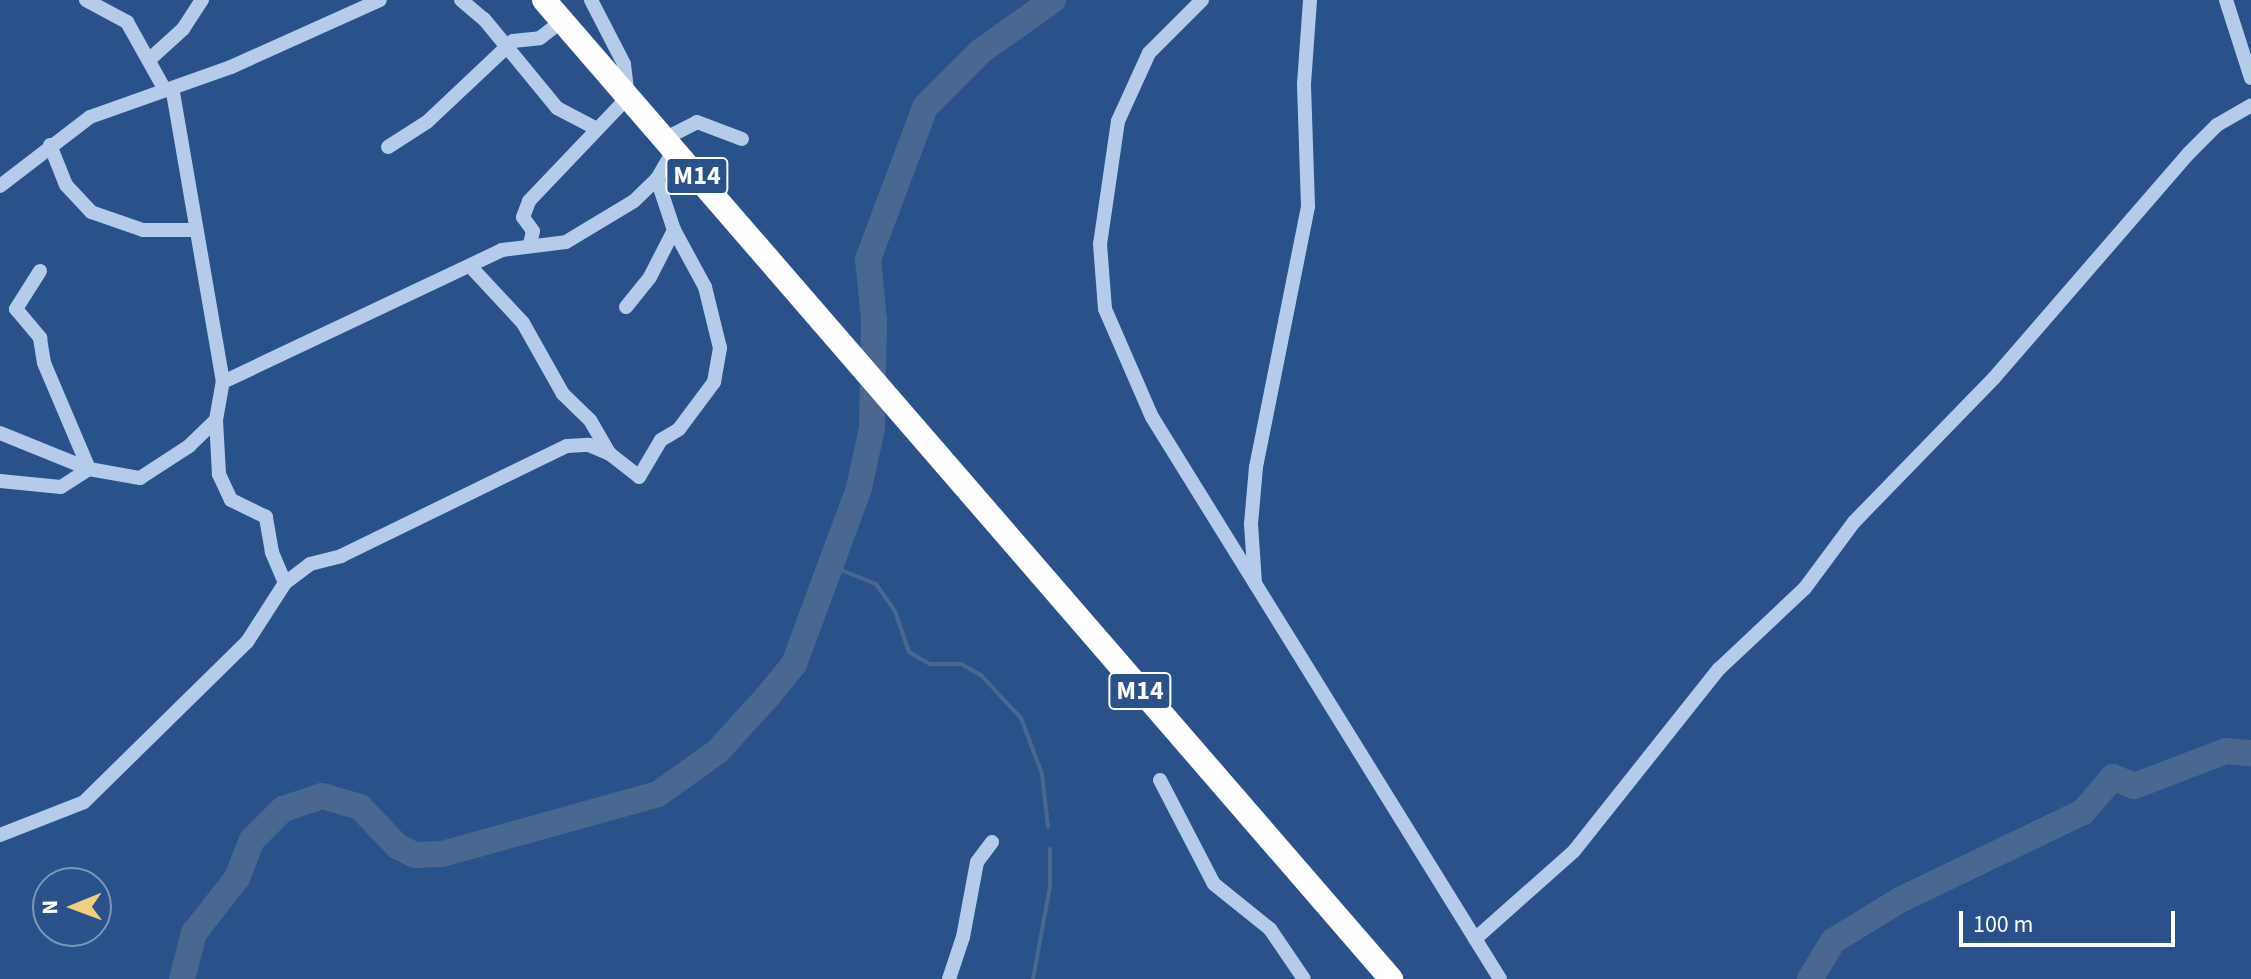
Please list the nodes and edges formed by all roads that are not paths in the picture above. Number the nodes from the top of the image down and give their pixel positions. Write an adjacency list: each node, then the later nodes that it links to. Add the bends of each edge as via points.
1 (86, 0): 12 (street, via 127,22)
2 (202, 0): 12 (street, via 183,29)
3 (380, 0): 14 (street, via 306,36)
4 (461, 0): 11 (street)
5 (544, 0): 10 (highway, M14)
6 (591, 0): 15 (street, via 624,64)
7 (1202, 0): 37 (street, via 1149,53 1126,97 1105,198 1101,286 1114,334 1152,417)
8 (1310, 0): 37 (street, via 1304,84 1308,206 1252,499)
9 (2226, 0): 13 (street)
10 (562, 21): 11 (street, via 540,38 516,40); 15 (highway, M14)
11 (506, 48): 17 (street, via 567,117); 21 (street, via 427,122)
12 (150, 59): 14 (street)
13 (2251, 78)
14 (169, 89): 19 (street, via 97,113); 24 (street)
15 (628, 97): 17 (street); 20 (highway, M14)
16 (2251, 105): 41 (street, via 2217,125 2188,154 1994,378 1854,522 1805,588 1719,669 1574,851)
17 (597, 129): 26 (street, via 529,201 523,217 533,231)
18 (742, 139): 20 (street, via 697,122)
19 (50, 145): 23 (street); 24 (street, via 66,185 91,212 143,230)
20 (669, 145): 22 (street); 44 (highway, M14)
21 (388, 147)
22 (657, 179): 25 (street); 26 (street, via 634,201 566,242)
23 (0, 186)
24 (196, 230): 30 (street)
25 (674, 230): 29 (street, via 656,267); 33 (street, via 714,315 720,348 714,382 679,429 661,440 639,477)
26 (530, 244): 27 (street, via 502,250)
27 (470, 266): 30 (street); 33 (street, via 523,323 563,394 590,420)
28 (40, 271): 34 (street, via 16,309 40,338 44,363)
29 (626, 307)
30 (223, 382): 31 (street)
31 (216, 420): 34 (street, via 189,446 140,478); 36 (street, via 225,491 241,507 266,517)
32 (0, 433): 34 (street)
33 (610, 454): 36 (street, via 589,445 567,446 341,556 310,564)
34 (89, 469): 35 (street, via 61,487)
35 (0, 481)
36 (285, 583): 39 (street, via 247,642 84,802)
37 (1256, 587): 41 (street)
38 (1160, 780): 43 (street, via 1214,884 1270,929)
39 (0, 835)
40 (992, 842): 42 (street, via 977,862)
41 (1475, 939): 45 (street)
42 (949, 979)
43 (1304, 979)
44 (1391, 979)
45 (1500, 979)

